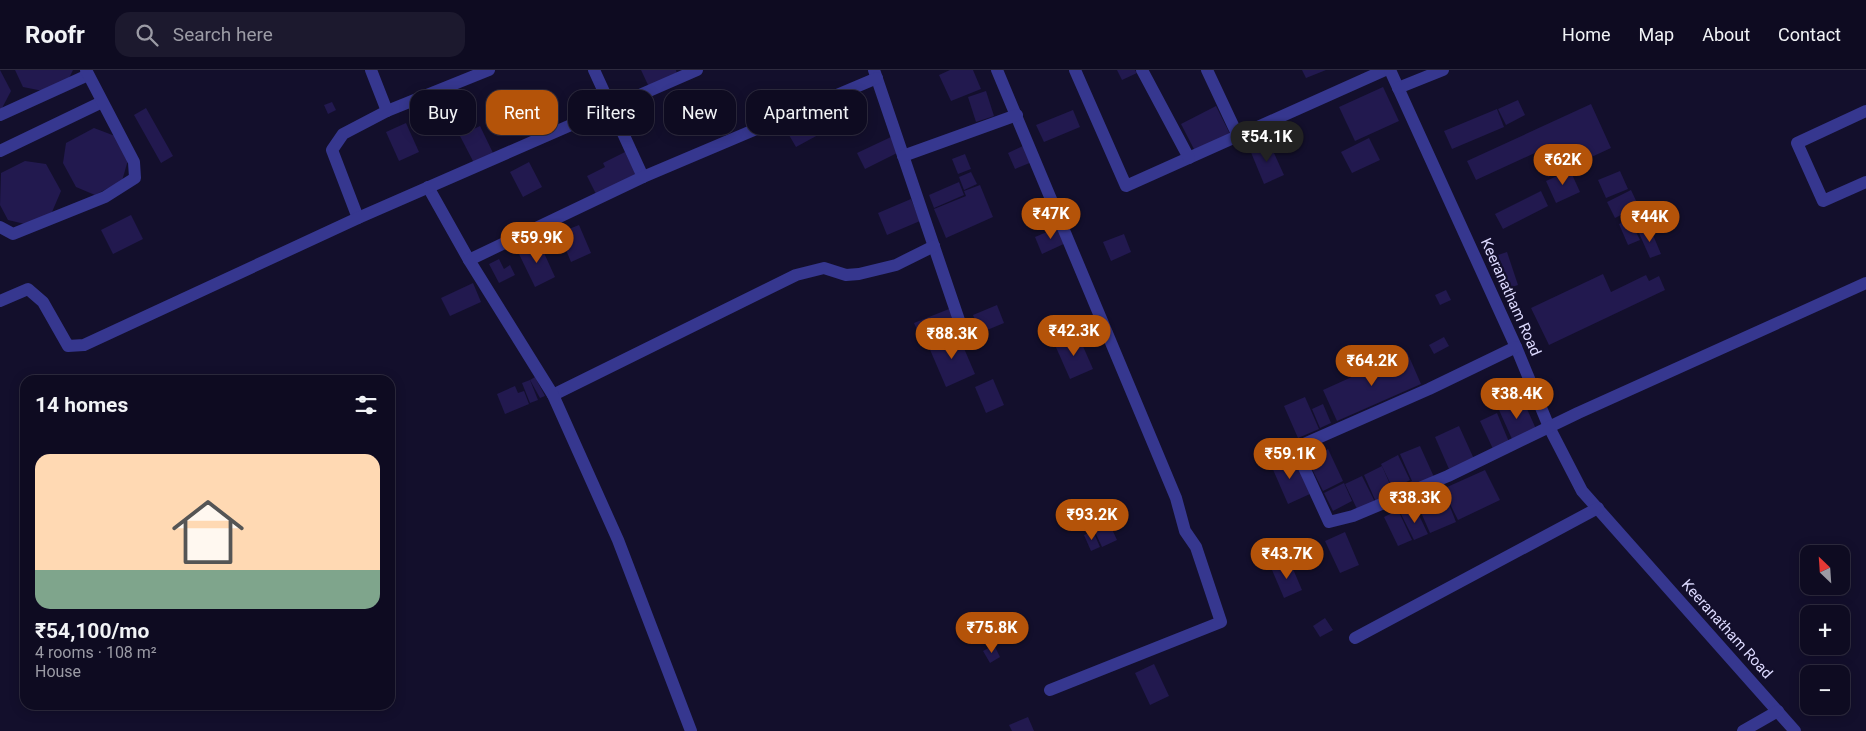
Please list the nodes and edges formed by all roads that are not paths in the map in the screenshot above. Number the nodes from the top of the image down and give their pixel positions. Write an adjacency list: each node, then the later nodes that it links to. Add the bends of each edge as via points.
1 (371, 70): 18 (street)
2 (488, 70): 18 (street)
3 (594, 70): 15 (street)
4 (997, 70): 21 (street)
5 (1075, 70): 27 (street, via 1126,186)
6 (1142, 70): 27 (street)
7 (1207, 70): 24 (street)
8 (1385, 70): 24 (street)
9 (1390, 70): 14 (street, Keeranatham Road)
10 (1443, 70): 14 (street)
11 (87, 72): 17 (street); 20 (street)
12 (688, 72): 16 (street)
13 (876, 74): 26 (street); 28 (street)
14 (1398, 88): 38 (street, Keeranatham Road)
15 (603, 90)
16 (650, 90)
17 (102, 102): 25 (street); 32 (street, via 134,162 135,178 105,197 13,234)
18 (387, 111): 31 (street, via 343,134 332,150)
19 (1866, 111): 29 (street, via 1797,143 1823,201)
20 (0, 115)
21 (1017, 115): 26 (street); 43 (street, via 1176,498 1185,531 1196,548 1221,622)
22 (568, 127): 30 (street)
23 (624, 135): 28 (street)
24 (1238, 136): 27 (street)
25 (0, 151)
26 (903, 156): 33 (street)
27 (1189, 158)
28 (643, 177): 34 (street)
29 (1866, 182)
30 (428, 187): 31 (street); 34 (street)
31 (358, 218): 36 (street, via 84,345 68,346 42,302 28,289)
32 (0, 227)
33 (934, 246): 37 (street); 39 (street, via 896,265 859,274 846,275 824,268 796,275)
34 (469, 260): 39 (street)
35 (1866, 283): 40 (street)
36 (0, 301)
37 (962, 329)
38 (1516, 347): 40 (street, Keeranatham Road); 40 (street, via 1295,448 1329,522 1353,516 1448,476)
39 (553, 395): 45 (street, via 618,540)
40 (1549, 427): 41 (street, Keeranatham Road, via 1582,491)
41 (1598, 508): 42 (street); 44 (street, Keeranatham Road)
42 (1355, 638)
43 (1050, 690)
44 (1778, 711): 46 (street); 47 (street, Keeranatham Road)
45 (692, 731)
46 (1743, 731)
47 (1795, 731)

